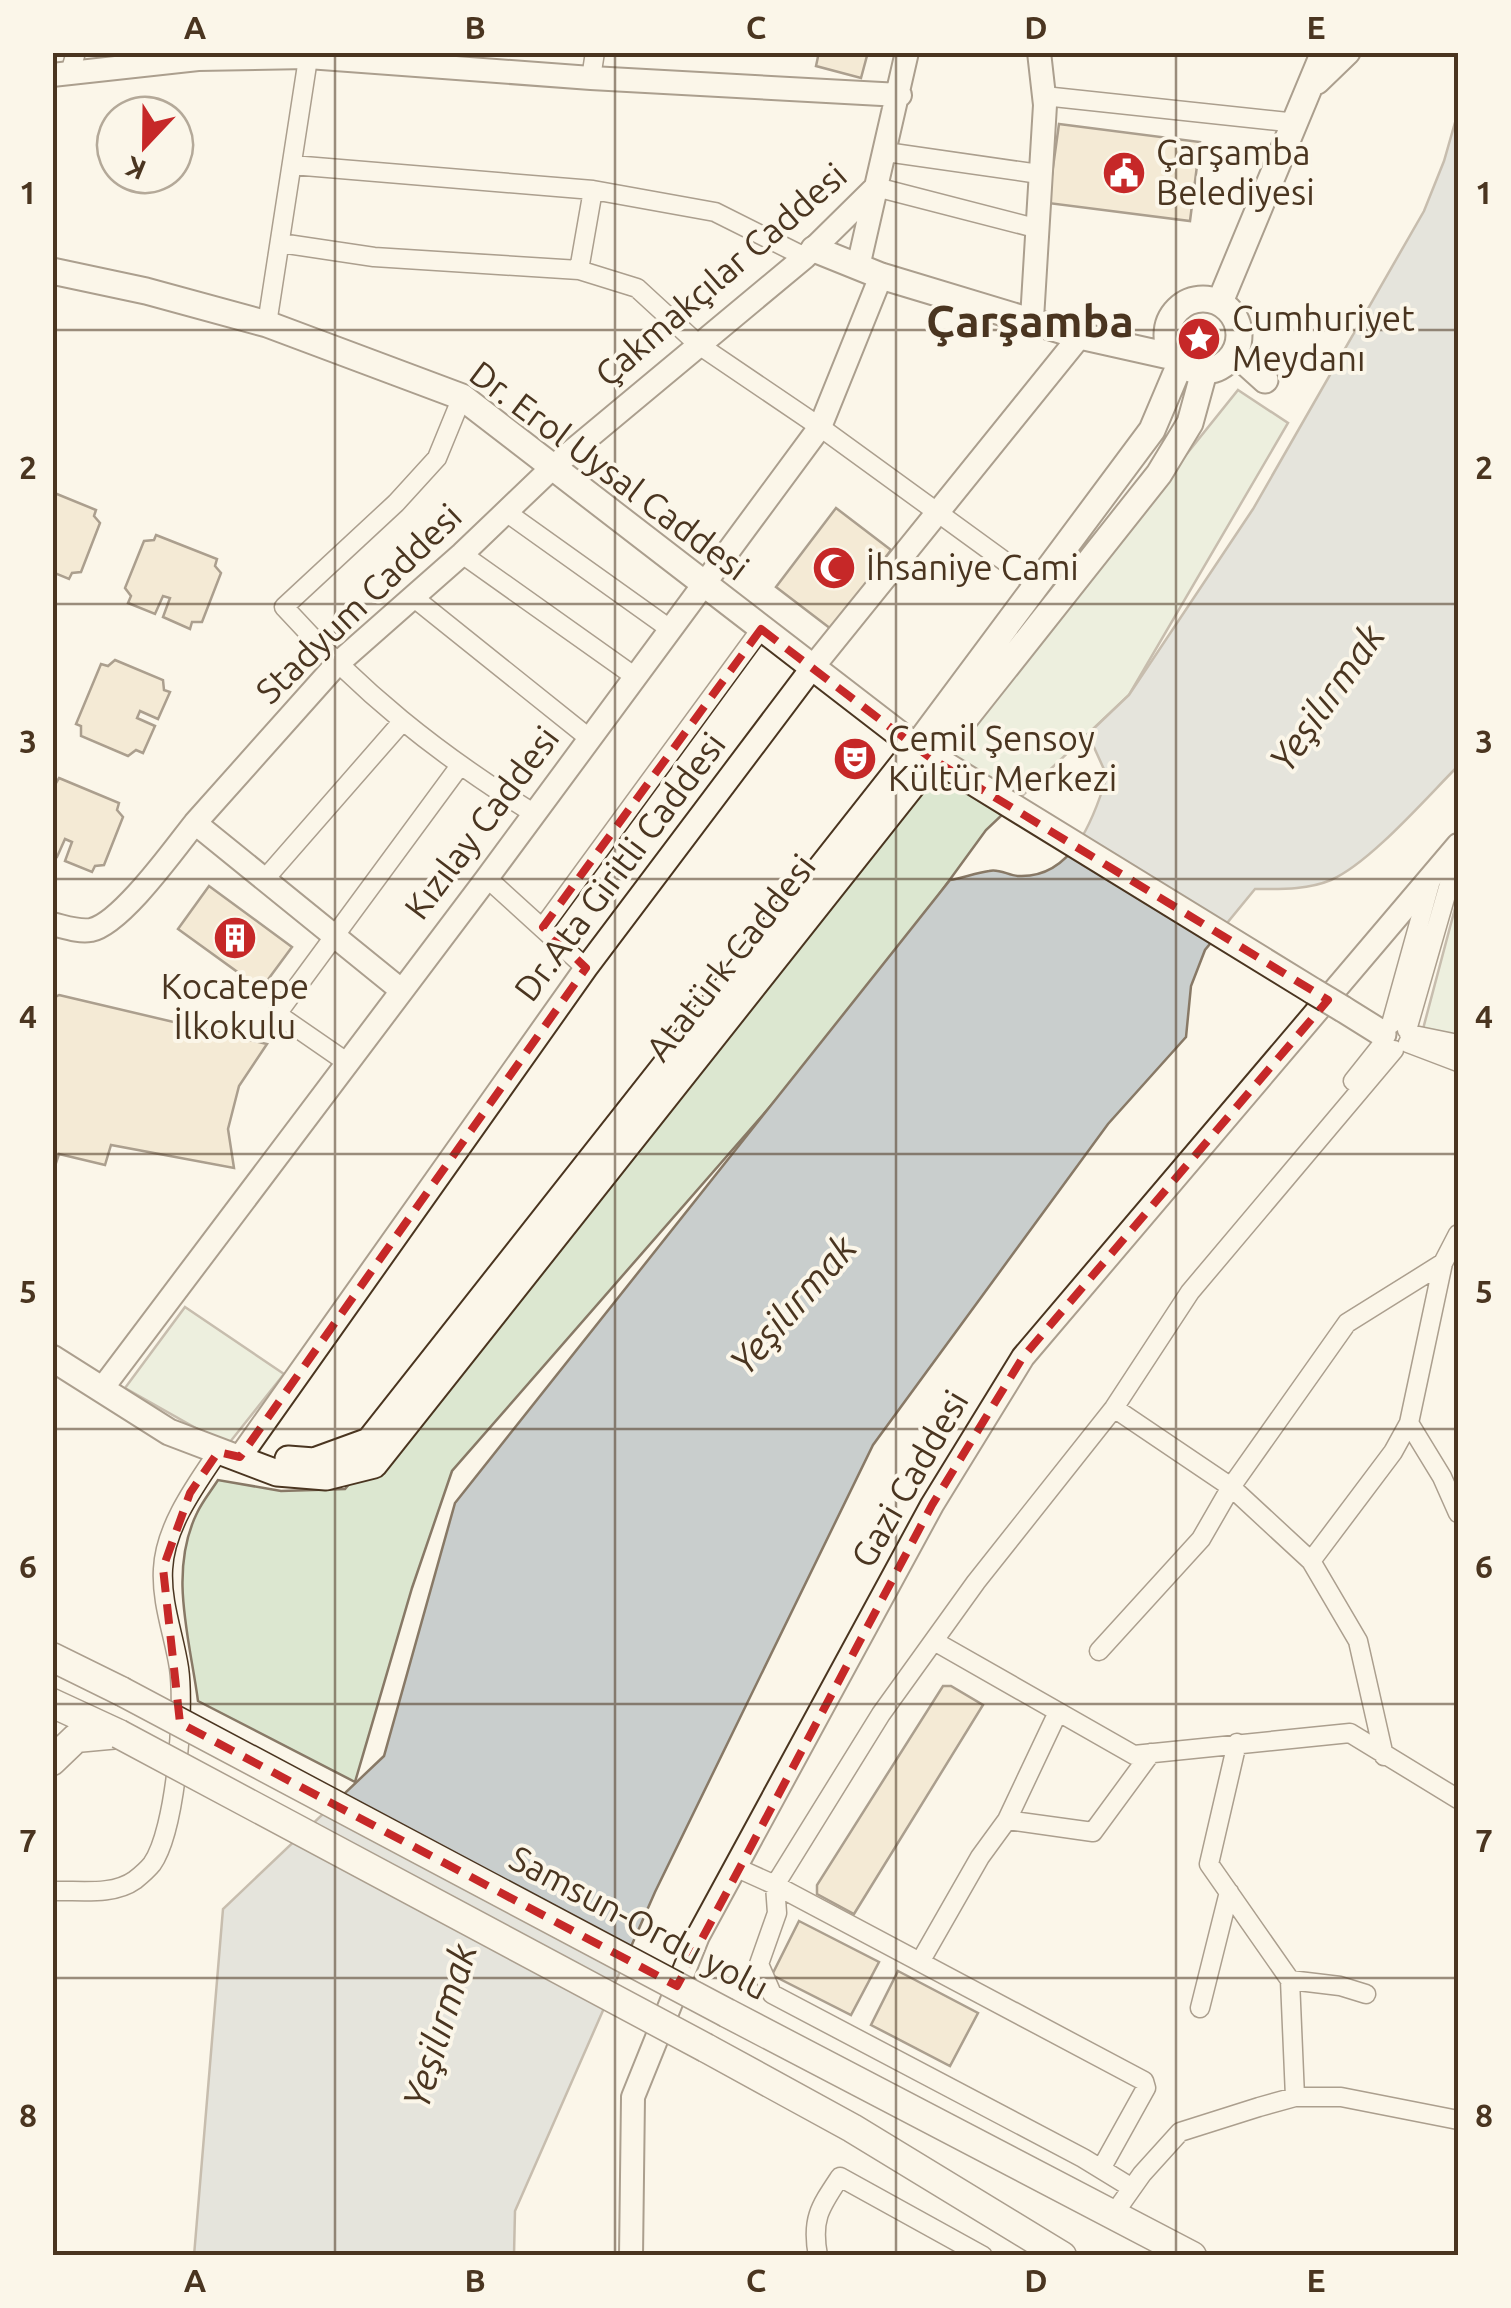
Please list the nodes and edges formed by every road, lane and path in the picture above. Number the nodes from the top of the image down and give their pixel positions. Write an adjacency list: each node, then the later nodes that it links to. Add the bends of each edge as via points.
1 (595, 52): 8 (street)
2 (907, 52): 10 (street, Çakmakçılar Caddesi)
3 (1039, 52): 11 (street)
4 (1324, 52): 9 (main road)
5 (1347, 52): 9 (main road)
6 (309, 54): 7 (street); 8 (street); 14 (street)
7 (66, 67)
8 (591, 78): 10 (street)
9 (1310, 88): 12 (main road)
10 (900, 95): 13 (street, Çakmakçılar Caddesi)
11 (1044, 96): 12 (street); 15 (street)
12 (1296, 123): 24 (main road)
13 (886, 152): 15 (street); 16 (street, Çakmakçılar Caddesi)
14 (292, 164): 17 (street); 19 (street)
15 (1039, 174): 18 (street)
16 (876, 187): 18 (street); 20 (street, Çakmakçılar Caddesi); 23 (street, Kızılay Caddesi)
17 (593, 190): 20 (street, via 715,212); 21 (street)
18 (1039, 229): 25 (street)
19 (280, 243): 21 (street, via 374,257); 26 (street)
20 (809, 253): 23 (main road); 29 (street, Çakmakçılar Caddesi)
21 (580, 270): 29 (street, via 637,288)
22 (52, 271): 26 (main road, Dr. Erol Uysal Caddesi)
23 (869, 272): 25 (main road); 34 (street, Kızılay Caddesi)
24 (1220, 302): 27 (main road, via 1186,303); 30 (main road, via 1240,330)
25 (1032, 319): 28 (main road)
26 (268, 324): 33 (main road, Dr. Erol Uysal Caddesi)
27 (1167, 330): 28 (main road); 31 (main road, via 1167,342)
28 (1080, 336): 31 (main road); 36 (street, Dr.Ata Giritli Caddesi)
29 (699, 345): 34 (street); 35 (street, Çakmakçılar Caddesi)
30 (1235, 353): 31 (main road, via 1227,363); 32 (main road)
31 (1186, 364): 40 (main road, Atatürk Caddesi, via 1152,430); 49 (main road, Atatürk Caddesi, via 1190,424 1159,474)
32 (1264, 380)
33 (462, 397): 35 (main road, Dr. Erol Uysal Caddesi); 44 (street, via 437,458 284,607)
34 (820, 427): 36 (street); 39 (street, Kızılay Caddesi)
35 (554, 466): 37 (street, Stadyum Caddesi); 39 (main road, Dr. Erol Uysal Caddesi)
36 (938, 511): 40 (street); 45 (street, Dr.Ata Giritli Caddesi)
37 (506, 512): 38 (street, Stadyum Caddesi); 42 (street)
38 (462, 554): 41 (street, Stadyum Caddesi); 46 (street)
39 (704, 582): 42 (street, Kızılay Caddesi); 43 (main road, Dr. Erol Uysal Caddesi)
40 (1036, 584): 49 (main road, Atatürk Caddesi)
41 (413, 597): 44 (street, Stadyum Caddesi); 48 (street)
42 (670, 628): 46 (street, Kızılay Caddesi)
43 (760, 629): 45 (main road, Dr. Erol Uysal Caddesi); 59 (street)
44 (336, 664): 47 (street); 52 (street, Stadyum Caddesi)
45 (812, 668): 49 (main road, Dr. Erol Uysal Caddesi); 61 (street, Dr.Ata Giritli Caddesi)
46 (634, 676): 48 (street, Kızılay Caddesi)
47 (402, 722): 50 (street); 57 (street)
48 (589, 738): 51 (street, Kızılay Caddesi)
49 (925, 752): 63 (main road, Dr. Erol Uysal Caddesi, bridge); 73 (main road, Atatürk Caddesi, via 369,1441 314,1461)
50 (459, 767): 51 (street); 60 (street)
51 (533, 813): 56 (street, Kızılay Caddesi)
52 (195, 823): 57 (street); 58 (street, Stadyum Caddesi, via 128,904 96,930)
53 (1458, 846): 55 (street, Gazi Caddesi)
54 (1458, 853): 63 (street)
55 (1432, 877): 63 (street); 89 (street, Gazi Caddesi, via 1023,1357 932,1505)
56 (487, 878): 59 (street); 62 (street, Kızılay Caddesi)
57 (264, 880): 60 (street)
58 (52, 924)
59 (543, 927): 61 (street)
60 (335, 938): 62 (street); 65 (street, via 277,1014)
61 (586, 968): 73 (street, Dr.Ata Giritli Caddesi)
62 (401, 990): 65 (street, Kızılay Caddesi)
63 (1397, 1037): 64 (street); 66 (street); 71 (street, via 1308,1138 1298,1161 1190,1292)
64 (1458, 1044)
65 (345, 1062): 70 (street, Kızılay Caddesi)
66 (1458, 1062)
67 (1458, 1234): 68 (street)
68 (1443, 1263): 72 (street); 74 (street, via 1347,1323)
69 (52, 1358): 70 (main road, Atatürk Caddesi)
70 (100, 1390): 73 (main road, Atatürk Caddesi, via 169,1432)
71 (1114, 1408): 74 (street); 77 (street)
72 (1409, 1423): 75 (street); 76 (street)
73 (229, 1454): 91 (street, via 190,1493 162,1568 179,1670 180,1737 164,1837 152,1864 132,1882 110,1890)
74 (1231, 1487): 76 (street); 78 (street, via 1201,1539)
75 (1458, 1513)
76 (1311, 1561): 85 (street, via 1358,1641)
77 (934, 1641): 81 (street); 90 (street)
78 (1100, 1651)
79 (52, 1657): 101 (highway, Samsun-Ordu yolu, bridge)
80 (52, 1703): 82 (highway)
81 (1058, 1712): 84 (street, via 1134,1755); 88 (street)
82 (119, 1734): 86 (highway, via 76,1738); 105 (highway, bridge, via 852,2128)
83 (1237, 1742): 84 (street); 85 (street, via 1350,1733); 92 (street, via 1209,1864)
84 (1151, 1753): 88 (street, via 1093,1832)
85 (1384, 1756): 87 (street)
86 (52, 1761)
87 (1458, 1800)
88 (1007, 1820): 93 (street)
89 (735, 1867): 90 (street); 102 (street, Gazi Caddesi, via 698,1936 632,2097)
90 (775, 1885): 93 (street); 99 (street, via 776,1913 759,1964 772,1994)
91 (52, 1891)
92 (1229, 1892): 94 (street); 96 (street)
93 (920, 1962): 99 (street, via 1144,2082)
94 (1290, 1980): 95 (street); 97 (street)
95 (1366, 1994)
96 (1200, 2008)
97 (1295, 2097): 98 (street, via 1341,2097); 100 (street, via 1180,2132)
98 (1458, 2120)
99 (1102, 2169): 100 (street)
100 (1132, 2188): 101 (street)
101 (1113, 2215): 106 (highway, Samsun-Ordu yolu)
102 (631, 2256)
103 (818, 2256): 104 (street, via 817,2212 840,2178)
104 (983, 2256)
105 (1062, 2256)
106 (1192, 2256)

